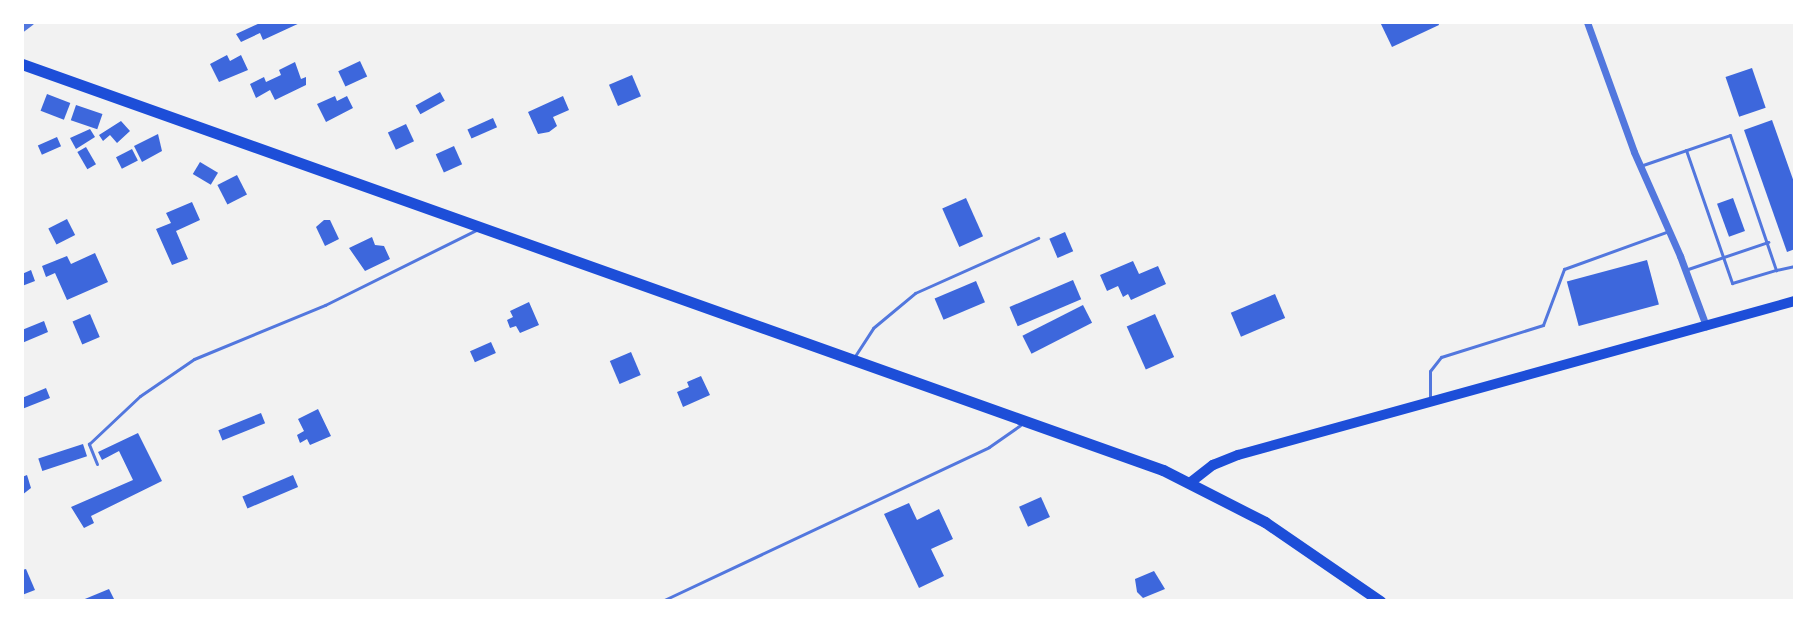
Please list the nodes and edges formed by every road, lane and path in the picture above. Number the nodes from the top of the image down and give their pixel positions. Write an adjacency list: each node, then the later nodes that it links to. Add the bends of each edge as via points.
1 (30, 22): 3 (street)
2 (1587, 22): 6 (street)
3 (22, 28)
4 (22, 64): 7 (main road)
5 (1686, 150): 6 (lane); 10 (lane, via 1730,135); 11 (lane)
6 (1640, 166): 8 (street)
7 (479, 228): 17 (main road); 20 (lane, via 325,305 194,359 140,396 89,444)
8 (1669, 231): 13 (street); 18 (lane, via 1564,269 1543,325 1436,360 1430,371)
9 (1038, 238): 17 (lane, via 915,293 873,328)
10 (1768, 242): 11 (lane); 14 (lane)
11 (1723, 257): 13 (lane); 14 (lane, via 1732,283)
12 (1795, 266): 14 (lane)
13 (1685, 270): 16 (street)
14 (1776, 270)
15 (1795, 301): 16 (main road)
16 (1706, 326): 18 (main road)
17 (853, 360): 19 (main road)
18 (1430, 401): 21 (main road, via 1238,455)
19 (1024, 420): 21 (main road); 22 (lane, via 989,447)
20 (97, 464)
21 (1191, 482): 23 (main road, via 1279,531)
22 (662, 601)
23 (1380, 601)

